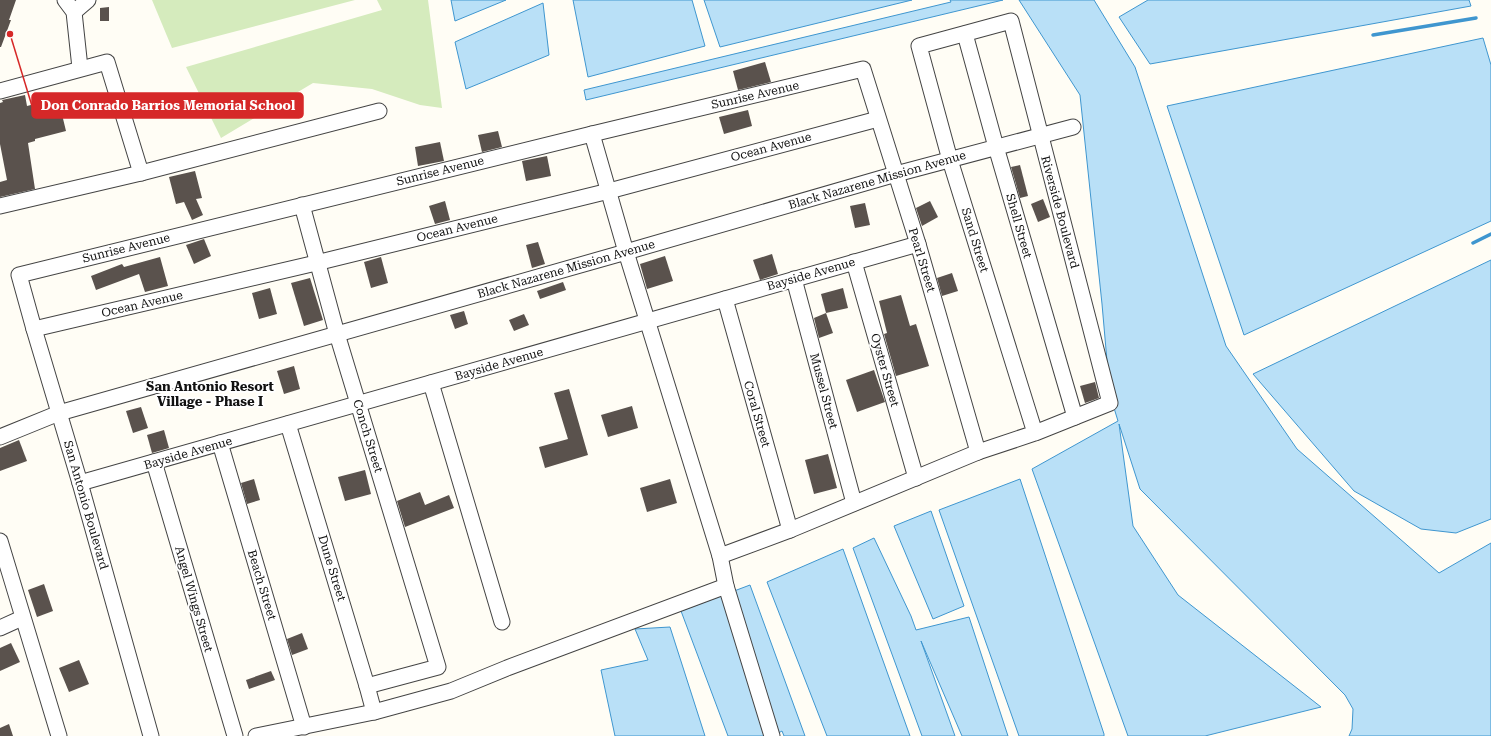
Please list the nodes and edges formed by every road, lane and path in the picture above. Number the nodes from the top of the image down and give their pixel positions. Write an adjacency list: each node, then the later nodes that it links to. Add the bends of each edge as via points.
1 (65, 0): 3 (street)
2 (88, 0): 3 (street)
3 (74, 12): 5 (street)
4 (965, 34): 12 (street, Riverside Boulevard, via 1011,21); 13 (street, Shell Street); 14 (street, Sand Street, via 919,46)
5 (80, 68): 7 (street); 15 (street, via 107,62)
6 (863, 69): 9 (street, Pearl Street); 11 (street, Sunrise Avenue)
7 (0, 91)
8 (379, 110): 15 (street)
9 (878, 119): 16 (street, Pearl Street); 17 (street, Ocean Avenue)
10 (1073, 127): 12 (street, Black Nazarene Mission Avenue)
11 (592, 134): 17 (street); 18 (street, Sunrise Avenue)
12 (1040, 136): 13 (street, Black Nazarene Mission Avenue); 33 (street, Riverside Boulevard, via 1110,403)
13 (996, 147): 14 (street, Black Nazarene Mission Avenue); 33 (street, Shell Street)
14 (950, 160): 16 (street, Black Nazarene Mission Avenue); 35 (street, Sand Street)
15 (140, 173): 19 (street)
16 (896, 174): 20 (street, Pearl Street); 21 (street, Black Nazarene Mission Avenue)
17 (608, 191): 21 (street); 23 (street, Ocean Avenue)
18 (302, 205): 23 (street, Conch Street); 24 (street, Sunrise Avenue)
19 (0, 206)
20 (918, 244): 22 (street, Bayside Avenue); 38 (street, Pearl Street)
21 (626, 252): 27 (street); 29 (street, Black Nazarene Mission Avenue)
22 (854, 262): 25 (street, Bayside Avenue); 40 (street, Oyster Street)
23 (316, 263): 28 (street, Ocean Avenue); 29 (street, Conch Street)
24 (19, 275): 28 (street, San Antonio Boulevard)
25 (794, 279): 26 (street, Bayside Avenue); 42 (street, Mussel Street)
26 (725, 299): 27 (street, Bayside Avenue); 43 (street, Coral Street)
27 (648, 321): 30 (street, Bayside Avenue); 45 (street)
28 (34, 329): 32 (street, San Antonio Boulevard)
29 (337, 334): 31 (street, Conch Street); 32 (street, Black Nazarene Mission Avenue)
30 (431, 383): 31 (street, Bayside Avenue); 48 (street)
31 (358, 404): 34 (street, Bayside Avenue); 50 (street, Conch Street, via 438,667)
32 (59, 413): 36 (street, Black Nazarene Mission Avenue); 41 (street, San Antonio Boulevard)
33 (1075, 417): 35 (street)
34 (288, 424): 37 (street, Bayside Avenue); 50 (street, Dune Street)
35 (1035, 433): 38 (street)
36 (0, 437)
37 (220, 443): 39 (street, Bayside Avenue); 52 (street, Beach Street)
38 (978, 452): 40 (street)
39 (154, 462): 41 (street, Bayside Avenue); 55 (street, Angel Wings Street)
40 (916, 478): 42 (street)
41 (80, 483): 54 (street, San Antonio Boulevard)
42 (854, 502): 43 (street)
43 (790, 530): 45 (street)
44 (0, 541): 47 (street)
45 (720, 556): 46 (street)
46 (726, 586): 51 (street, via 451,691); 57 (street)
47 (22, 618): 49 (street); 53 (street)
48 (502, 622)
49 (0, 628)
50 (367, 686): 51 (street, Dune Street)
51 (374, 712): 52 (street)
52 (304, 727): 56 (street)
53 (59, 736)
54 (151, 736)
55 (235, 736)
56 (256, 736)
57 (772, 736)

